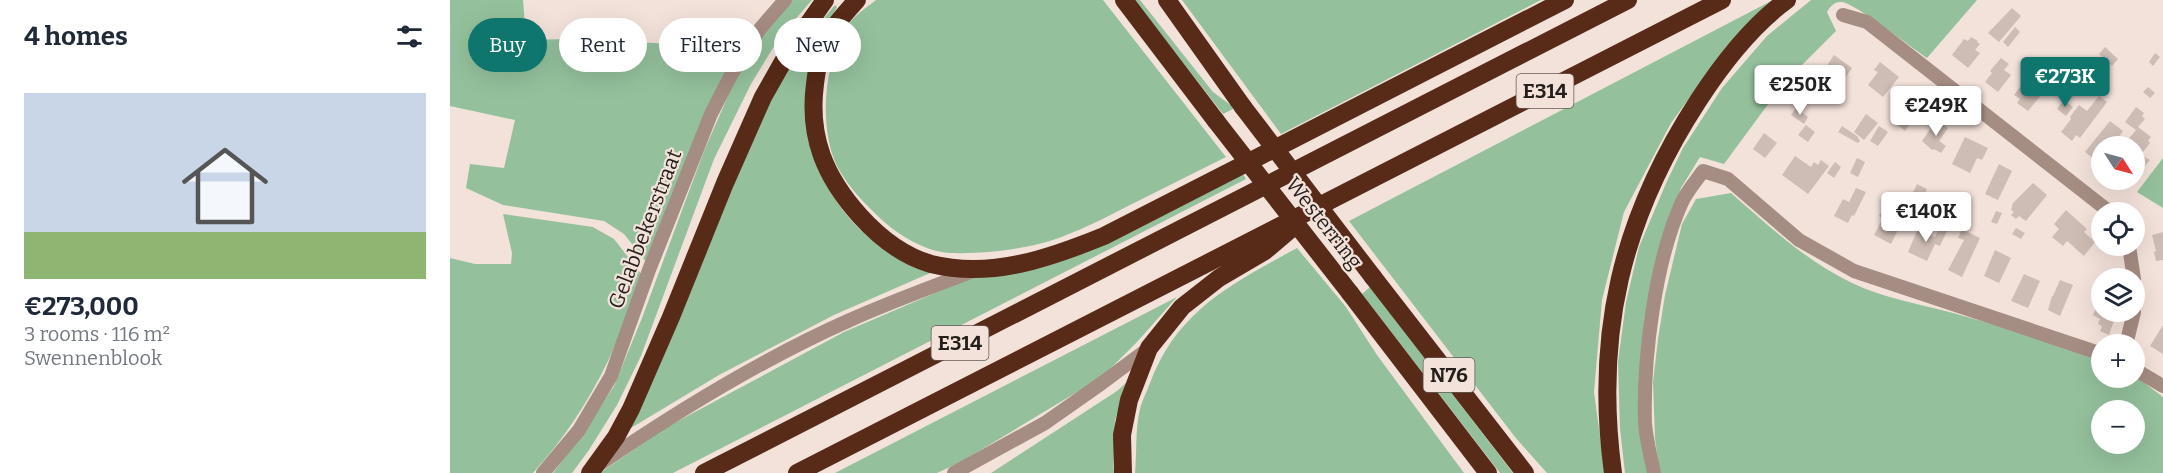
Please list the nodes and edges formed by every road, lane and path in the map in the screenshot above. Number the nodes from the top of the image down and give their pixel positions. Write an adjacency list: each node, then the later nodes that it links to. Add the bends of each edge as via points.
1 (785, 0): 19 (street, Gelabbekerstraat, via 759,30 711,114 611,376 579,430)
2 (825, 0): 18 (highway, via 763,97 631,409)
3 (857, 0): 13 (highway, via 828,36 817,65 812,105 821,158 852,208 886,242 931,264)
4 (1124, 0): 24 (highway, Westerring / N76, bridge)
5 (1167, 0): 25 (highway, Westerring / N76, bridge)
6 (1565, 0): 13 (highway, via 1104,236 1060,254)
7 (1628, 0): 20 (highway, E314)
8 (1722, 0): 12 (highway, E314)
9 (1788, 0): 26 (highway, via 1743,41 1712,80 1680,129 1631,232 1609,338 1606,404)
10 (1843, 15): 11 (street, via 1867,22)
11 (2097, 202)
12 (1318, 207): 14 (highway, via 1265,251 1219,278 1182,307); 21 (highway, E314)
13 (975, 270): 18 (street, via 849,320 756,368 669,417)
14 (1149, 348): 22 (street, via 1045,423); 23 (highway, via 1129,400 1122,435)
15 (2091, 350): 27 (street, via 1854,271 1799,240 1728,179 1703,171 1672,226 1655,294 1645,424)
16 (2145, 375): 17 (street)
17 (2163, 386)
18 (593, 470)
19 (543, 473)
20 (704, 473)
21 (797, 473)
22 (954, 473)
23 (1123, 473)
24 (1488, 473)
25 (1525, 473)
26 (1613, 473)
27 (1654, 473)

